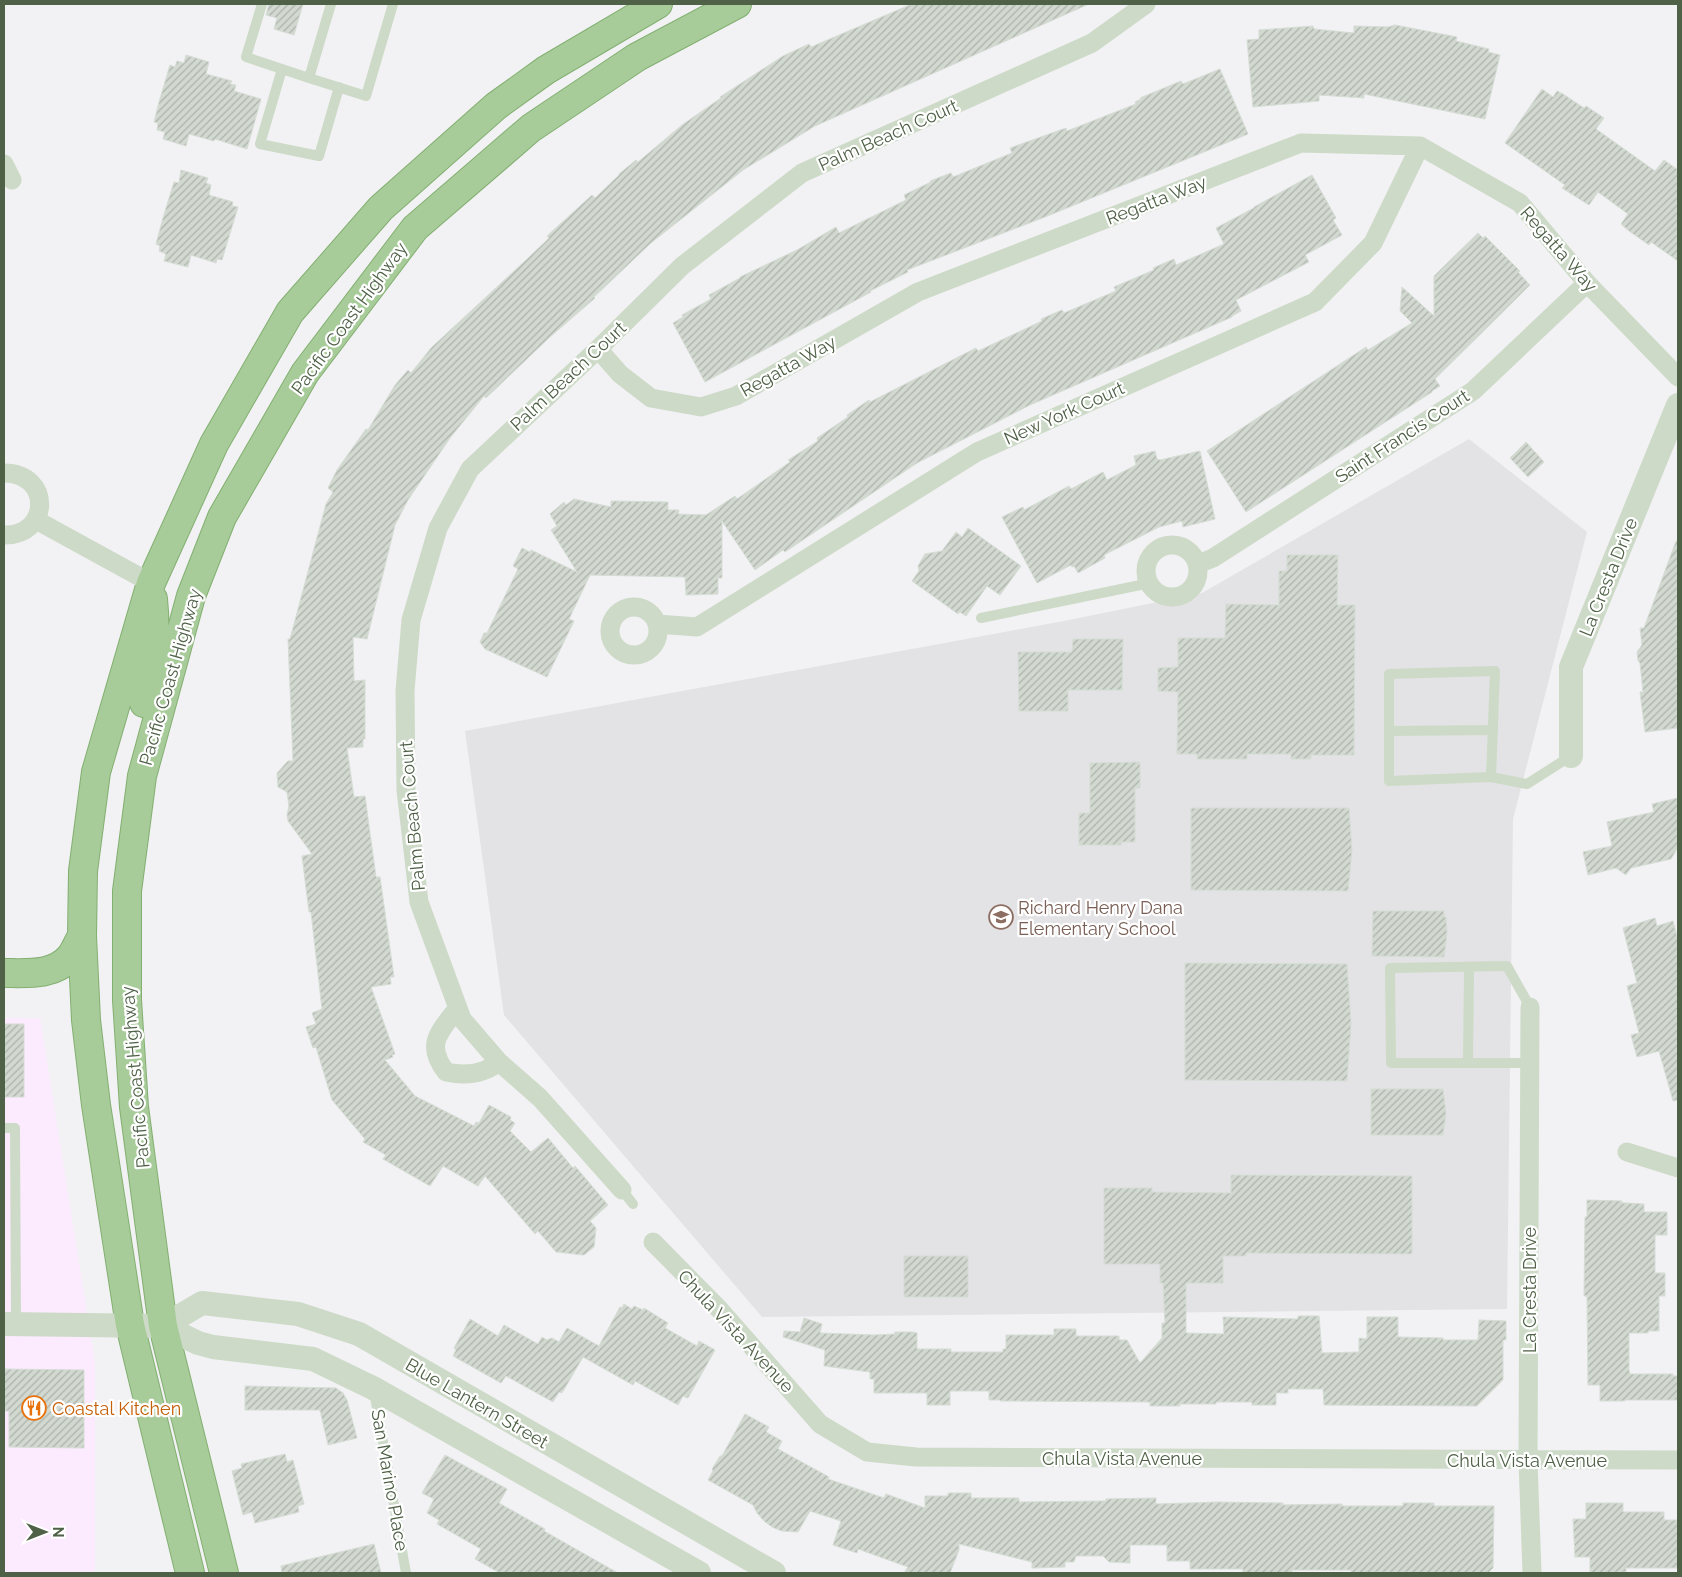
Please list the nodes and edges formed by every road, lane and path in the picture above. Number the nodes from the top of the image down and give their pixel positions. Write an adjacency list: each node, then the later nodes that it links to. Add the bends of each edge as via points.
1 (262, 4): 7 (lane, via 246,57)
2 (331, 4): 8 (lane)
3 (393, 4): 9 (lane, via 366,96)
4 (658, 4): 20 (highway, Pacific Coast Highway, via 546,70 496,106 380,208 290,312 214,444)
5 (737, 4): 11 (highway, Pacific Coast Highway, via 637,57 531,128)
6 (1146, 4): 13 (street, Palm Beach Court, via 1092,43 802,173 682,266)
7 (282, 69): 8 (lane); 9 (lane, via 260,144 319,156)
8 (309, 78): 9 (lane)
9 (339, 87)
10 (1420, 146): 12 (street, Regatta Way, via 1520,203); 13 (street, Regatta Way, via 1301,143 918,292 736,396 701,407 651,398 620,374); 23 (street, New York Court, via 1373,243 1315,302 977,452 697,627)
11 (415, 228): 20 (highway, via 350,295 297,363 235,456 198,525 175,558); 31 (highway, Pacific Coast Highway, via 305,372 222,517 191,596 142,776 127,891)
12 (1587, 283): 14 (street, Regatta Way); 19 (street, Saint Francis Court, via 1473,391 1213,558)
13 (598, 349): 33 (street, Palm Beach Court, via 470,469 438,528 411,620 404,691 406,790 419,902)
14 (1678, 377)
15 (1678, 405): 26 (street, La Cresta Drive, via 1571,667)
16 (4, 474): 17 (street, via 25,477 34,486 40,507)
17 (36, 520): 18 (street, via 26,530); 20 (street)
18 (4, 535)
19 (1198, 564): 21 (street, via 1196,584 1180,596 1160,595); 21 (street, via 1185,548 1165,546 1149,559 1146,569)
20 (151, 583): 28 (highway, Pacific Coast Highway, via 96,772 82,872); 31 (highway, via 155,618 153,661 138,725 118,860 118,916)
21 (1150, 583): 22 (lane)
22 (981, 618)
23 (657, 624)
24 (1493, 730): 25 (lane); 25 (lane, via 1495,671 1390,674); 27 (lane)
25 (1390, 731): 27 (lane, via 1390,781)
26 (1571, 756): 27 (lane, via 1527,784)
27 (1491, 777)
28 (82, 936): 30 (highway, via 71,956 57,968); 43 (highway, Pacific Coast Highway, via 86,1020 96,1105)
29 (1469, 967): 32 (lane, via 1507,966); 35 (lane); 35 (lane, via 1390,968 1391,1062)
30 (4, 973)
31 (127, 1000): 44 (highway, Pacific Coast Highway, via 134,1107)
32 (1530, 1007): 36 (street, La Cresta Drive)
33 (457, 1009): 34 (street, Palm Beach Court); 34 (street, via 443,1026 435,1043 437,1061 446,1072 460,1075 475,1074)
34 (499, 1062): 40 (street, Palm Beach Court, via 540,1098)
35 (1468, 1063): 36 (lane)
36 (1530, 1063): 46 (street, La Cresta Drive)
37 (4, 1128): 42 (lane, via 15,1128)
38 (1627, 1152): 39 (street)
39 (1678, 1168)
40 (628, 1197)
41 (653, 1242): 46 (street, Chula Vista Avenue, via 719,1309 820,1424 867,1452 916,1457)
42 (10, 1325): 43 (street)
43 (130, 1325): 44 (street); 48 (highway, Pacific Coast Highway)
44 (163, 1326): 45 (street, via 213,1347 313,1359); 49 (highway, Pacific Coast Highway); 52 (street, Blue Lantern Street, via 202,1303 298,1314 359,1334)
45 (373, 1388): 50 (lane, San Marino Place); 51 (street)
46 (1528, 1460): 47 (street, Chula Vista Avenue); 53 (street, La Cresta Drive)
47 (1678, 1460)
48 (190, 1573)
49 (224, 1573)
50 (406, 1573)
51 (700, 1573)
52 (774, 1573)
53 (1532, 1573)

